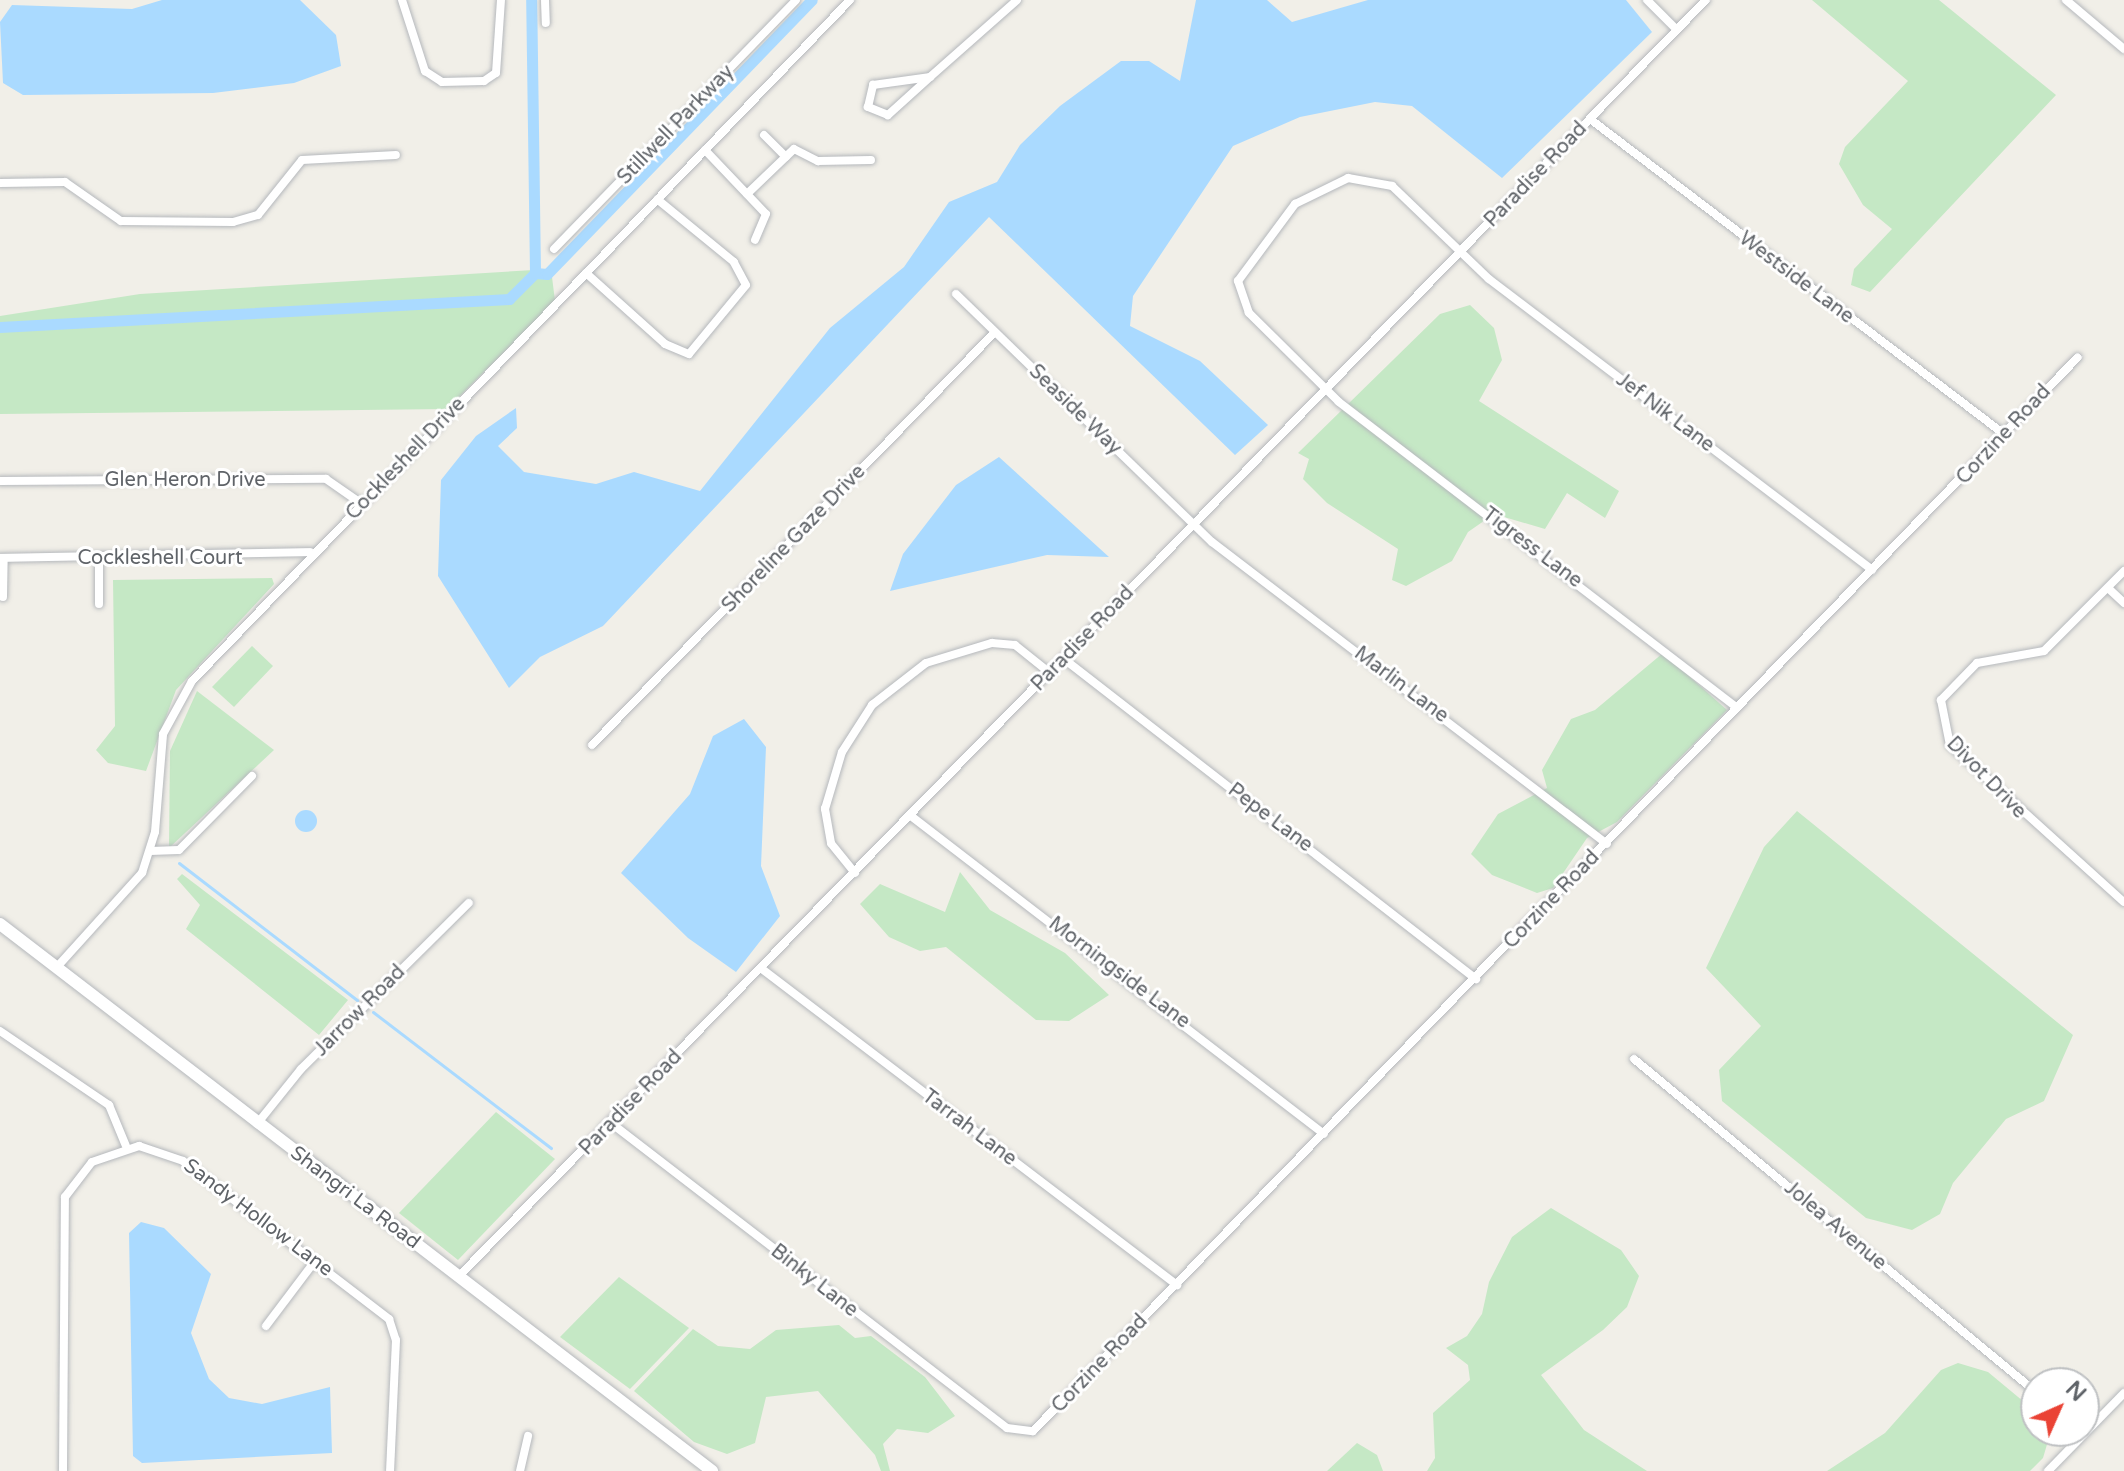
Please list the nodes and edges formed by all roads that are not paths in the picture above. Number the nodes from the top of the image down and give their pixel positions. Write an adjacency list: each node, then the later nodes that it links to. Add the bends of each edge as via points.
1 (402, 0): 2 (street, via 425,71 442,82 484,81 496,73)
2 (501, 0)
3 (545, 0): 10 (street)
4 (796, 0): 24 (street, Stillwell Parkway)
5 (850, 0): 16 (street, Cockleshell Drive)
6 (1017, 0): 13 (street)
7 (1647, 0): 11 (street)
8 (1706, 0): 11 (street, Paradise Road)
9 (2066, 0): 12 (street)
10 (546, 23)
11 (1677, 30): 14 (street, Paradise Road)
12 (2124, 49)
13 (930, 77): 13 (street, via 888,115 868,107 873,85)
14 (1590, 119): 25 (street, Paradise Road); 31 (street, Westside Lane)
15 (764, 135): 18 (street)
16 (705, 150): 21 (street); 22 (street, Cockleshell Drive)
17 (396, 155): 20 (street, via 302,160 258,215 233,222 121,221 65,182)
18 (786, 157): 19 (street, via 794,149 818,161); 21 (street)
19 (871, 160)
20 (0, 183)
21 (747, 194): 23 (street, via 766,214)
22 (657, 199): 26 (street, Cockleshell Drive); 26 (street, via 734,262 746,285 689,354 665,344)
23 (755, 240)
24 (554, 249)
25 (1460, 253): 30 (street, Paradise Road); 30 (street, Jef Nik Lane, via 1392,186 1372,177 1336,181 1295,204 1243,270 1236,293); 38 (street, Jef Nik Lane)
26 (586, 273): 33 (street, Cockleshell Drive)
27 (956, 294): 28 (street, Seaside Way)
28 (995, 332): 34 (street, Seaside Way); 47 (street, Shoreline Gaze Drive)
29 (2078, 357): 31 (street, Corzine Road)
30 (1327, 390): 34 (street, Paradise Road); 46 (street, Tigress Lane)
31 (2004, 434): 38 (street, Corzine Road)
32 (0, 481): 33 (street, Glen Heron Drive, via 326,479)
33 (362, 504): 35 (street, Cockleshell Drive)
34 (1195, 527): 44 (street, Paradise Road); 50 (street, Marlin Lane)
35 (318, 549): 37 (street, Cockleshell Court, via 299,558); 51 (street, Cockleshell Drive, via 178,700 158,752)
36 (2, 558): 37 (street, Cockleshell Court); 41 (street)
37 (99, 558): 43 (street)
38 (1872, 570): 46 (street, Corzine Road)
39 (2124, 571): 40 (street, Divot Drive)
40 (2108, 588): 42 (street); 53 (street, Divot Drive, via 2044,651 1989,659 1963,672 1941,700 1943,733 2025,819)
41 (3, 597)
42 (2124, 603)
43 (99, 604)
44 (1064, 659): 45 (street, Paradise Road); 58 (street, Pepe Lane)
45 (1050, 673): 49 (street, Paradise Road); 52 (street, via 1015,645 992,643 926,663 872,705 842,752 825,809 831,843)
46 (1736, 707): 50 (street, Corzine Road)
47 (592, 745)
48 (252, 776): 51 (street, via 179,850)
49 (911, 816): 52 (street, Paradise Road); 63 (street, Morningside Lane)
50 (1607, 844): 58 (street, Corzine Road)
51 (150, 851): 56 (street, Cockleshell Drive, via 136,883)
52 (855, 873): 57 (street, Paradise Road)
53 (2124, 902)
54 (469, 903): 62 (street, Jarrow Road, via 301,1069)
55 (0, 924): 56 (street, Shangri La Road)
56 (57, 967): 62 (street, Shangri La Road)
57 (762, 969): 61 (street, Paradise Road); 67 (street, Tarrah Lane)
58 (1476, 979): 63 (street, Corzine Road)
59 (0, 1031): 64 (street, via 109,1105)
60 (1634, 1059): 69 (street, Jolea Avenue)
61 (611, 1123): 66 (street, Paradise Road); 72 (street, Binky Lane)
62 (256, 1124): 66 (street, Shangri La Road)
63 (1324, 1134): 67 (street, Corzine Road)
64 (126, 1146): 65 (street, Sandy Hollow Lane, via 152,1147 183,1161); 75 (street, via 81,1171 62,1213)
65 (315, 1261): 68 (street); 76 (street, Sandy Hollow Lane, via 394,1329 397,1437)
66 (459, 1276): 78 (street, Shangri La Road)
67 (1177, 1285): 72 (street, Corzine Road, via 1043,1424)
68 (266, 1326)
69 (2020, 1379)
70 (2124, 1393): 71 (street)
71 (2100, 1415)
72 (1021, 1434)
73 (528, 1436): 77 (street)
74 (2069, 1447): 79 (street)
75 (63, 1471)
76 (390, 1471)
77 (520, 1471)
78 (712, 1471)
79 (2048, 1471)

